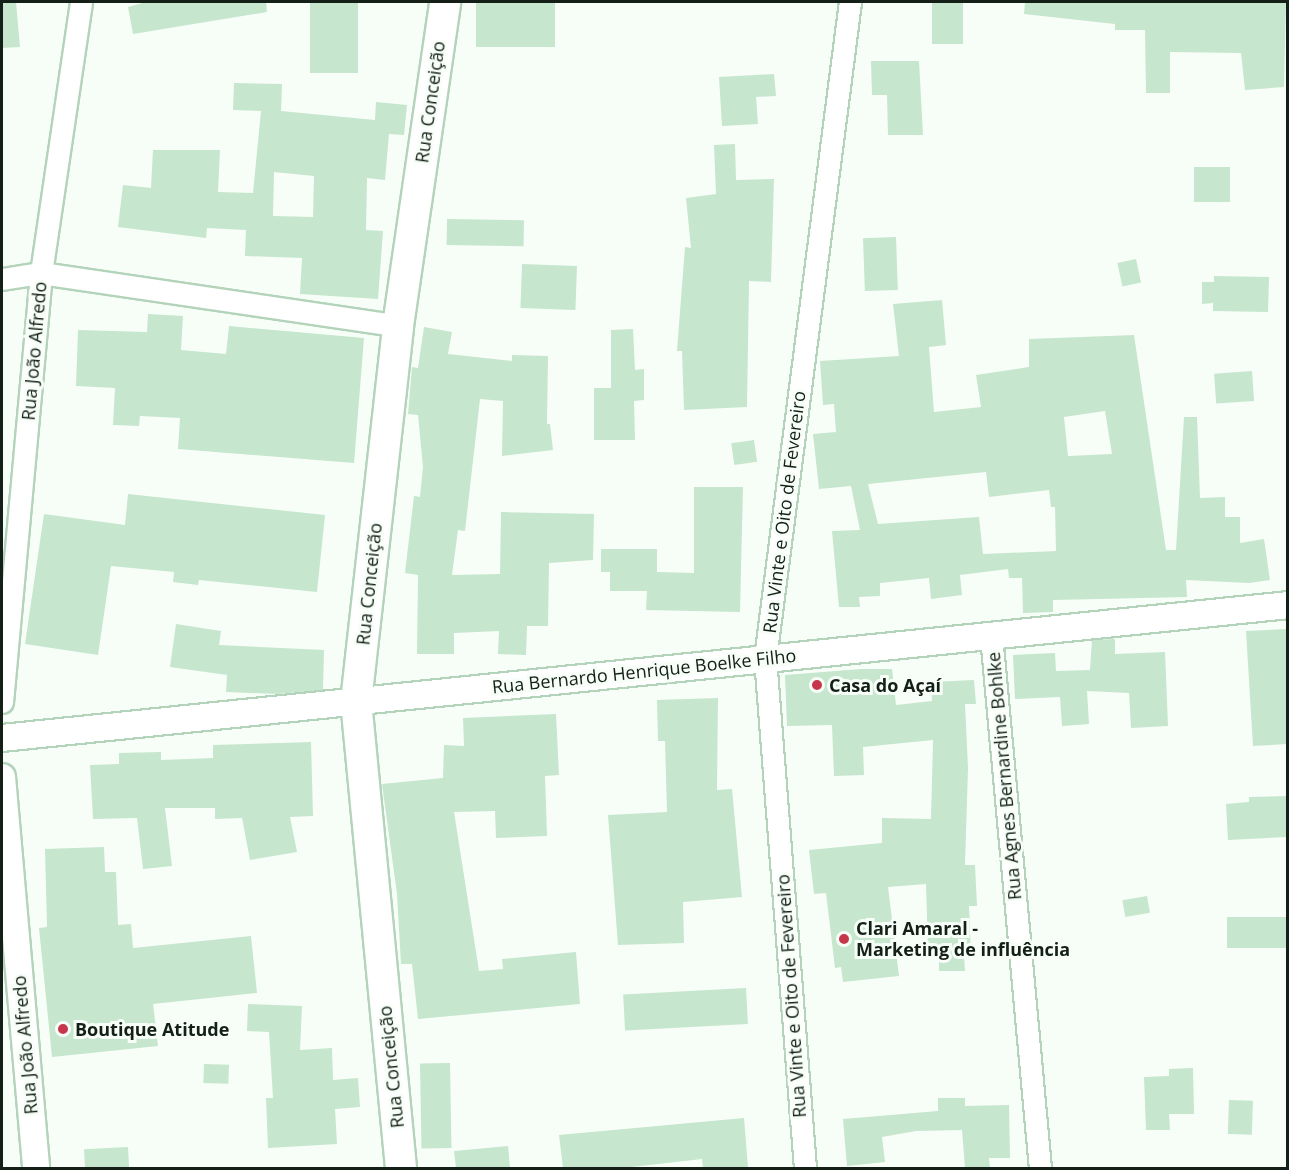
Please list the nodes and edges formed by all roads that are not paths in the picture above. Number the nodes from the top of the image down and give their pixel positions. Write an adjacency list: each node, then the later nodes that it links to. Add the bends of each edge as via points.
1 (81, 2): 4 (street, Rua João Alfredo)
2 (445, 2): 6 (main road, Rua Conceição)
3 (850, 2): 9 (street, Rua Vinte e Oito de Fevereiro)
4 (41, 273): 5 (street); 6 (street); 10 (street, Rua João Alfredo)
5 (2, 279)
6 (398, 326): 11 (main road, Rua Conceição)
7 (1287, 605): 8 (street, Rua Bernardo Henrique Boelke Filho)
8 (991, 635): 9 (street, Rua Bernardo Henrique Boelke Filho); 17 (street, Rua Agnes Bernardine Bohlke)
9 (765, 658): 11 (street, Rua Bernardo Henrique Boelke Filho); 16 (street, Rua Vinte e Oito de Fevereiro)
10 (2, 702)
11 (356, 702): 12 (street, Rua Bernardo Henrique Boelke Filho); 15 (main road, Rua Conceição)
12 (2, 738)
13 (2, 777): 14 (street, Rua João Alfredo)
14 (36, 1168)
15 (401, 1168)
16 (805, 1168)
17 (1040, 1168)

